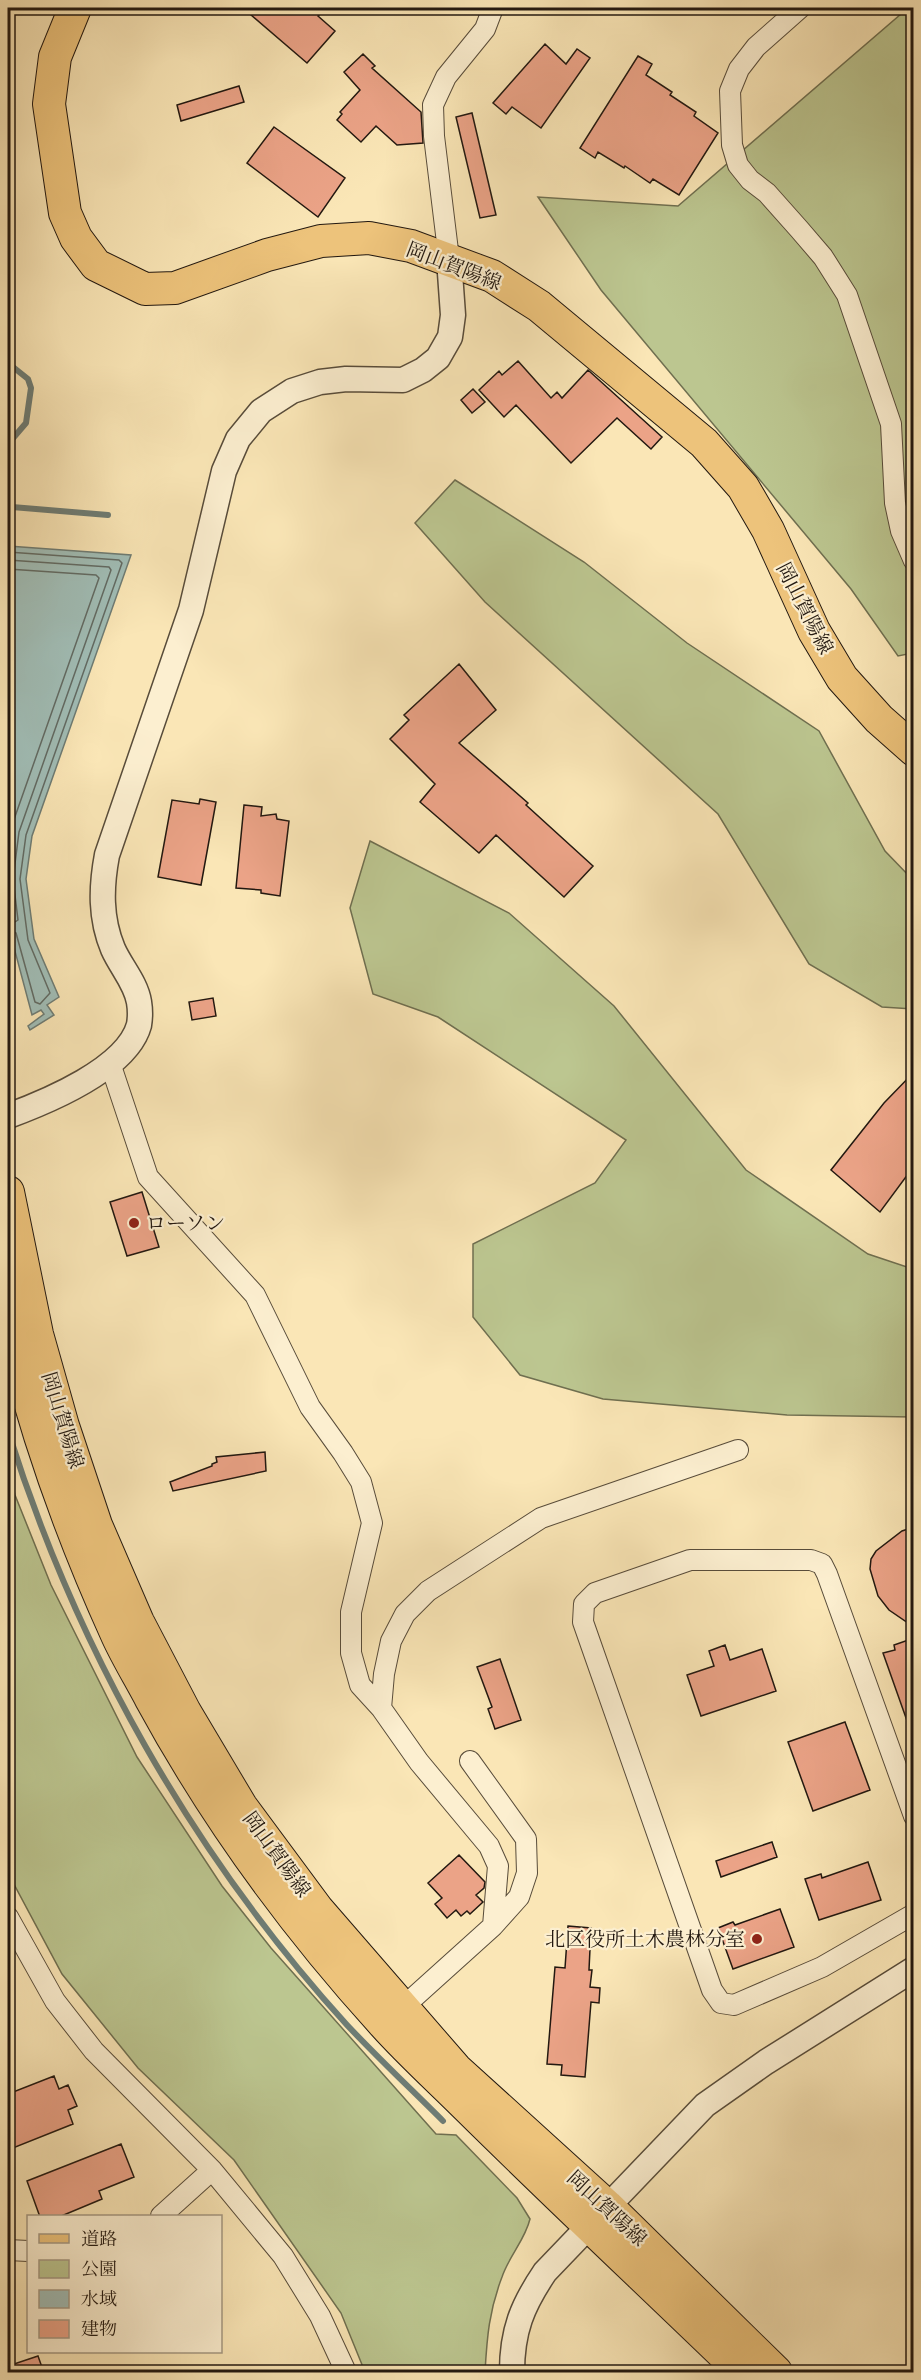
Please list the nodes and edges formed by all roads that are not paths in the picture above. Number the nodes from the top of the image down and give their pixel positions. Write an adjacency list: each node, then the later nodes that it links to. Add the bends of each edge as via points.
1 (75, 8): 4 (main road, 岡山賀陽線, via 55,57 49,104 65,213 76,238 96,265 145,290 175,288 267,255 321,241 369,238)
2 (494, 8): 4 (street, via 486,29 446,77 433,105)
3 (800, 8): 5 (street, via 756,47 739,69 730,91 732,145 738,165 823,257 847,295 891,424 896,502)
4 (449, 259): 6 (main road, 岡山賀陽線, via 492,276 539,306 704,443 743,487 842,678); 7 (street, via 453,315 450,337 438,358 402,380 337,380 292,391 261,411 238,440 224,471 191,610 107,855 102,885 103,916 113,949 139,1001 139,1025 126,1048)
5 (914, 561)
6 (914, 750)
7 (110, 1063): 8 (street, via 66,1091); 12 (street, via 148,1177 255,1295 309,1407 361,1482 372,1523 351,1612 351,1653 360,1685)
8 (8, 1116)
9 (8, 1192): 19 (main road, 岡山賀陽線, via 37,1334 63,1426 96,1525 138,1622 241,1806 318,1910)
10 (8, 1319): 22 (main road, 岡山賀陽線, via 44,1447 109,1616 165,1725 216,1811 292,1916 384,2025 546,2186)
11 (738, 1450): 12 (street, via 541,1518 428,1591 405,1614 391,1641)
12 (381, 1708): 17 (street, via 419,1762 489,1846 498,1866)
13 (470, 1761): 17 (street, via 526,1839 527,1874 519,1897)
14 (914, 1816): 15 (street, via 822,1564 811,1560 690,1560 595,1593 584,1604 583,1622 712,1990 721,2003 734,2005 822,1967)
15 (914, 1914)
16 (8, 1917): 20 (street, via 55,2001 94,2051)
17 (493, 1926): 19 (street)
18 (914, 1969): 22 (street, via 705,2105)
19 (402, 2008): 22 (main road, 岡山賀陽線)
20 (212, 2170): 21 (street); 25 (street, via 283,2256 320,2316)
21 (163, 2215)
22 (598, 2215): 26 (street, via 529,2295 519,2318); 27 (main road, 岡山賀陽線); 28 (main road, 岡山賀陽線)
23 (8, 2250): 24 (street)
24 (27, 2251)
25 (346, 2373)
26 (512, 2373)
27 (742, 2373)
28 (776, 2373)

